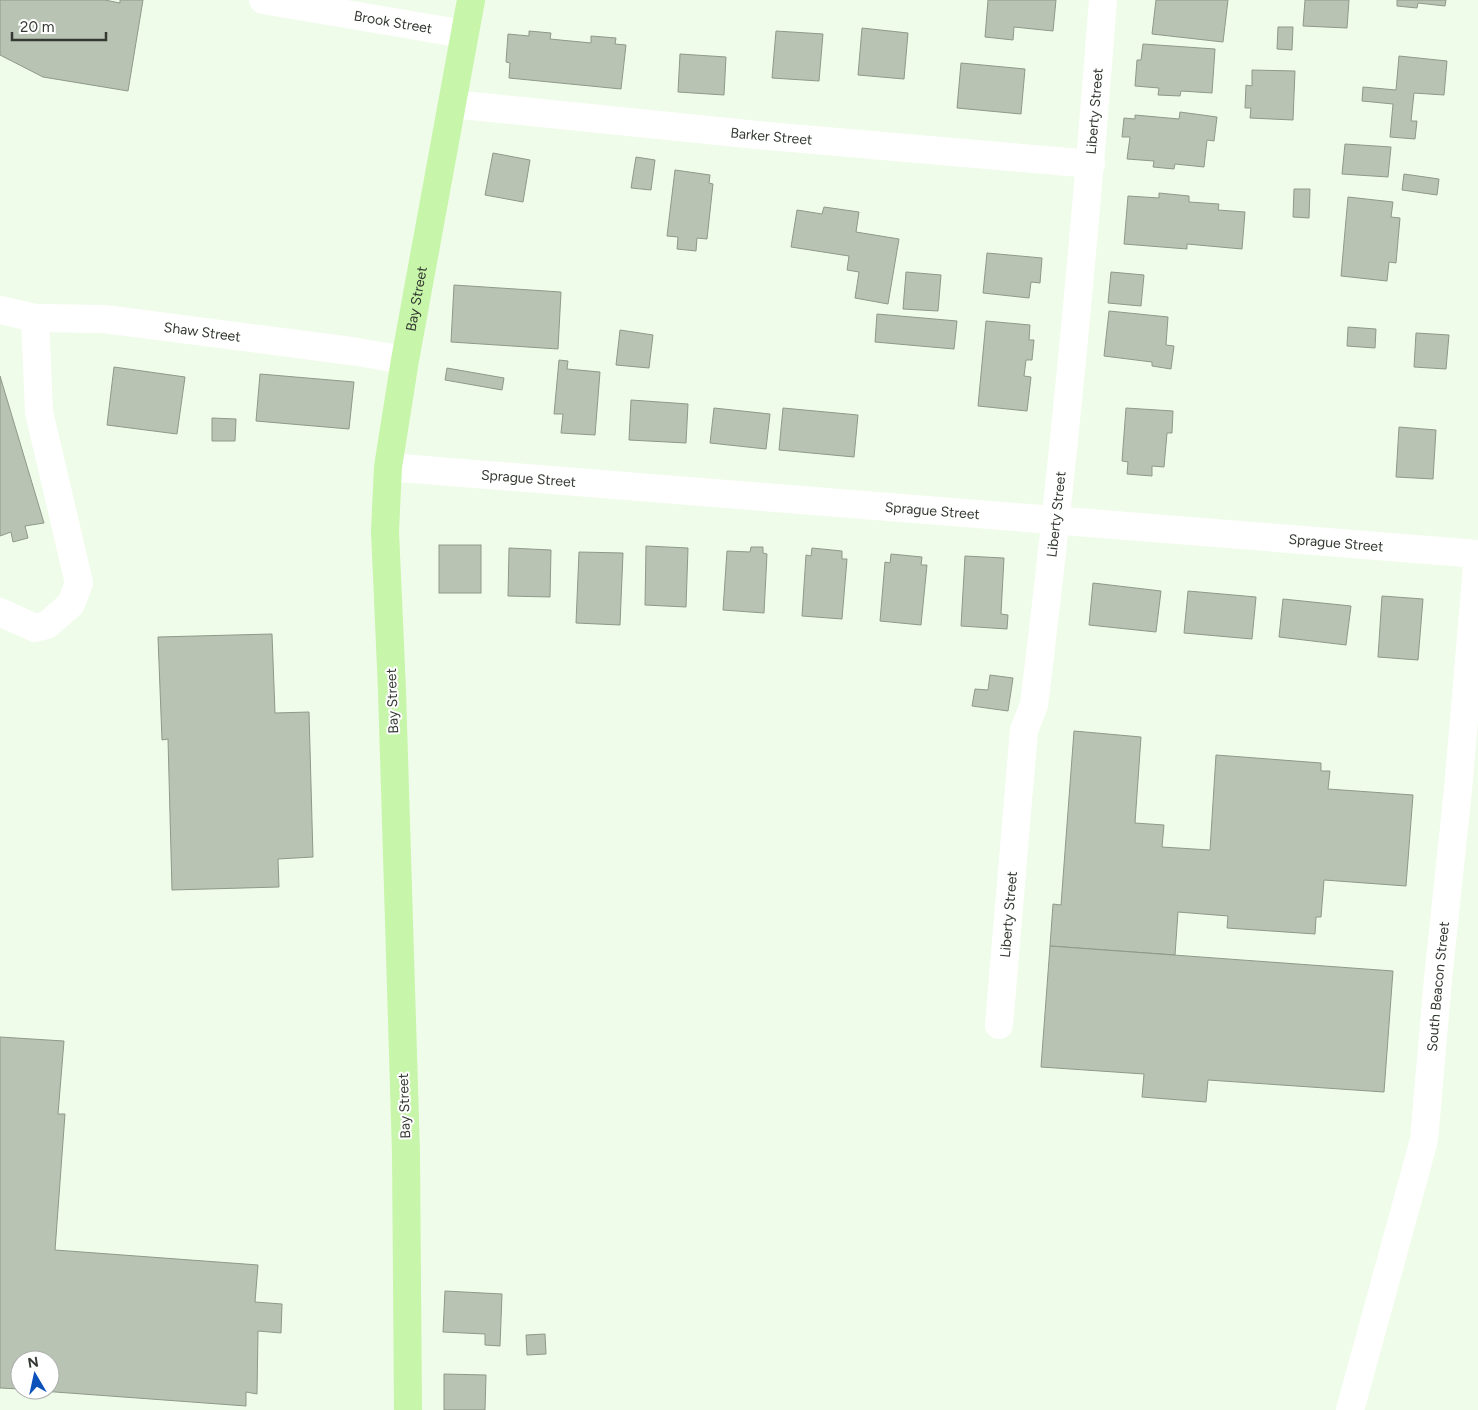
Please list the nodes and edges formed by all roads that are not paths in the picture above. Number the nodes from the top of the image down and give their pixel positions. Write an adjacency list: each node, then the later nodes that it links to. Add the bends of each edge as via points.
1 (263, 0): 4 (street, Brook Street)
2 (470, 0): 4 (main road, Bay Street)
3 (1103, 0): 6 (street, Liberty Street)
4 (464, 34): 5 (main road, Bay Street)
5 (452, 104): 6 (street, Barker Street, via 757,136); 9 (main road, Bay Street)
6 (1091, 164): 11 (street, Liberty Street)
7 (0, 310): 8 (street, Shaw Street)
8 (35, 318): 9 (street, Shaw Street, via 104,319); 13 (street, via 39,412 79,583 71,604 47,625 35,628)
9 (405, 360): 10 (main road, Bay Street)
10 (388, 468): 11 (street, Sprague Street); 15 (main road, Bay Street, via 385,531 405,1143)
11 (1057, 521): 12 (street, Sprague Street); 14 (street, Liberty Street, via 1034,705 1024,730)
12 (1478, 554): 16 (street, South Beacon Street, via 1424,1140)
13 (0, 612)
14 (999, 1025)
15 (408, 1410)
16 (1350, 1410)

